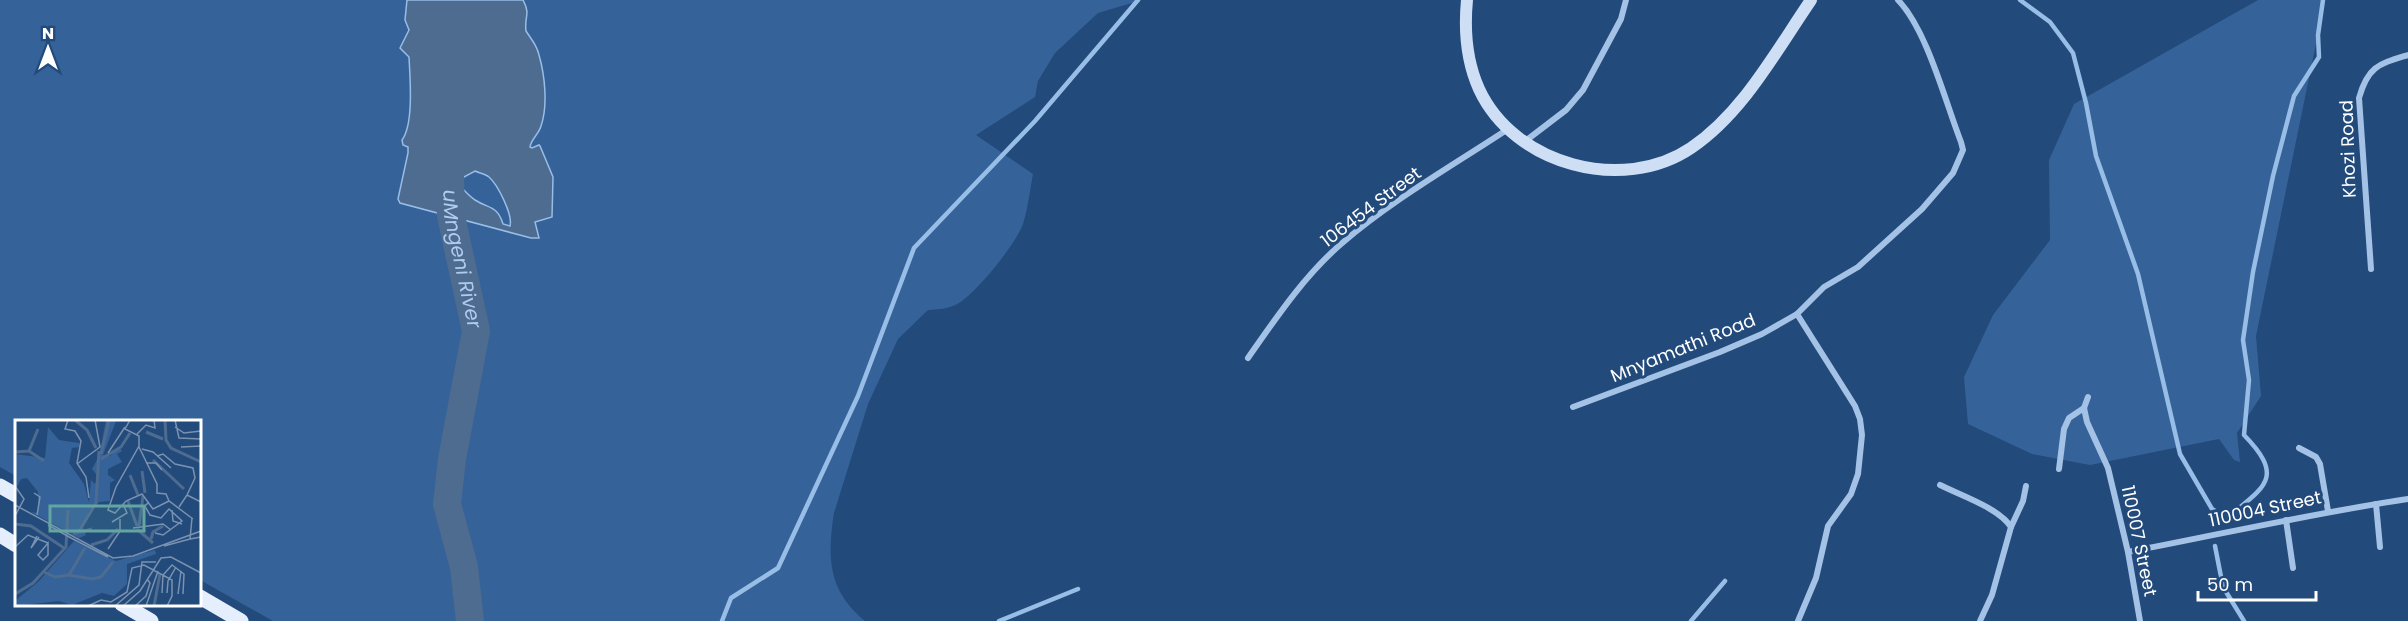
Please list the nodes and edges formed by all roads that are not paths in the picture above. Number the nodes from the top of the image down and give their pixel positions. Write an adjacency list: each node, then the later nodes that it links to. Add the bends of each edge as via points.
1 (1467, 0): 6 (street, via 1469,60 1479,91)
2 (1626, 0): 7 (street, via 1621,19 1584,90 1566,110)
3 (1811, 0): 7 (street, via 1731,113 1712,132 1670,159 1646,167 1596,169 1567,162)
4 (1898, 0): 9 (street, Mnyamathi Road, via 1908,11 1929,57 1963,150 1953,173 1922,209 1858,267 1824,287)
5 (2408, 55): 8 (street, Khozi Road, via 2379,64 2363,81 2359,98)
6 (1509, 129): 7 (street); 10 (street, 106454 Street, via 1341,244 1296,293)
7 (1524, 142)
8 (2371, 269)
9 (1797, 314): 12 (street, Mnyamathi Road, via 1720,352); 34 (street, via 1855,406 1862,435 1858,474 1851,494 1828,526 1816,578)
10 (1248, 358)
11 (2088, 397): 13 (street)
12 (1573, 407)
13 (2084, 408): 15 (street, via 2069,418 2064,429); 28 (street, 110007 Street, via 2108,468)
14 (2298, 448): 22 (street, via 2316,457 2320,464)
15 (2060, 469)
16 (1940, 485): 24 (street, via 1998,513)
17 (0, 486): 19 (main road)
18 (2026, 486): 24 (street)
19 (15, 494)
20 (2408, 499): 21 (street, 110004 Street)
21 (2376, 504): 22 (street, 110004 Street); 27 (street)
22 (2328, 511): 23 (street, 110004 Street)
23 (2286, 520): 28 (street, 110004 Street); 29 (street)
24 (2011, 527): 35 (street, via 1992,595)
25 (0, 535): 26 (main road)
26 (15, 543)
27 (2380, 547)
28 (2128, 552): 36 (street, 110007 Street)
29 (2293, 568)
30 (201, 598): 33 (main road)
31 (125, 606): 32 (main road)
32 (151, 621)
33 (241, 621)
34 (1798, 621)
35 (1980, 621)
36 (2140, 621)

